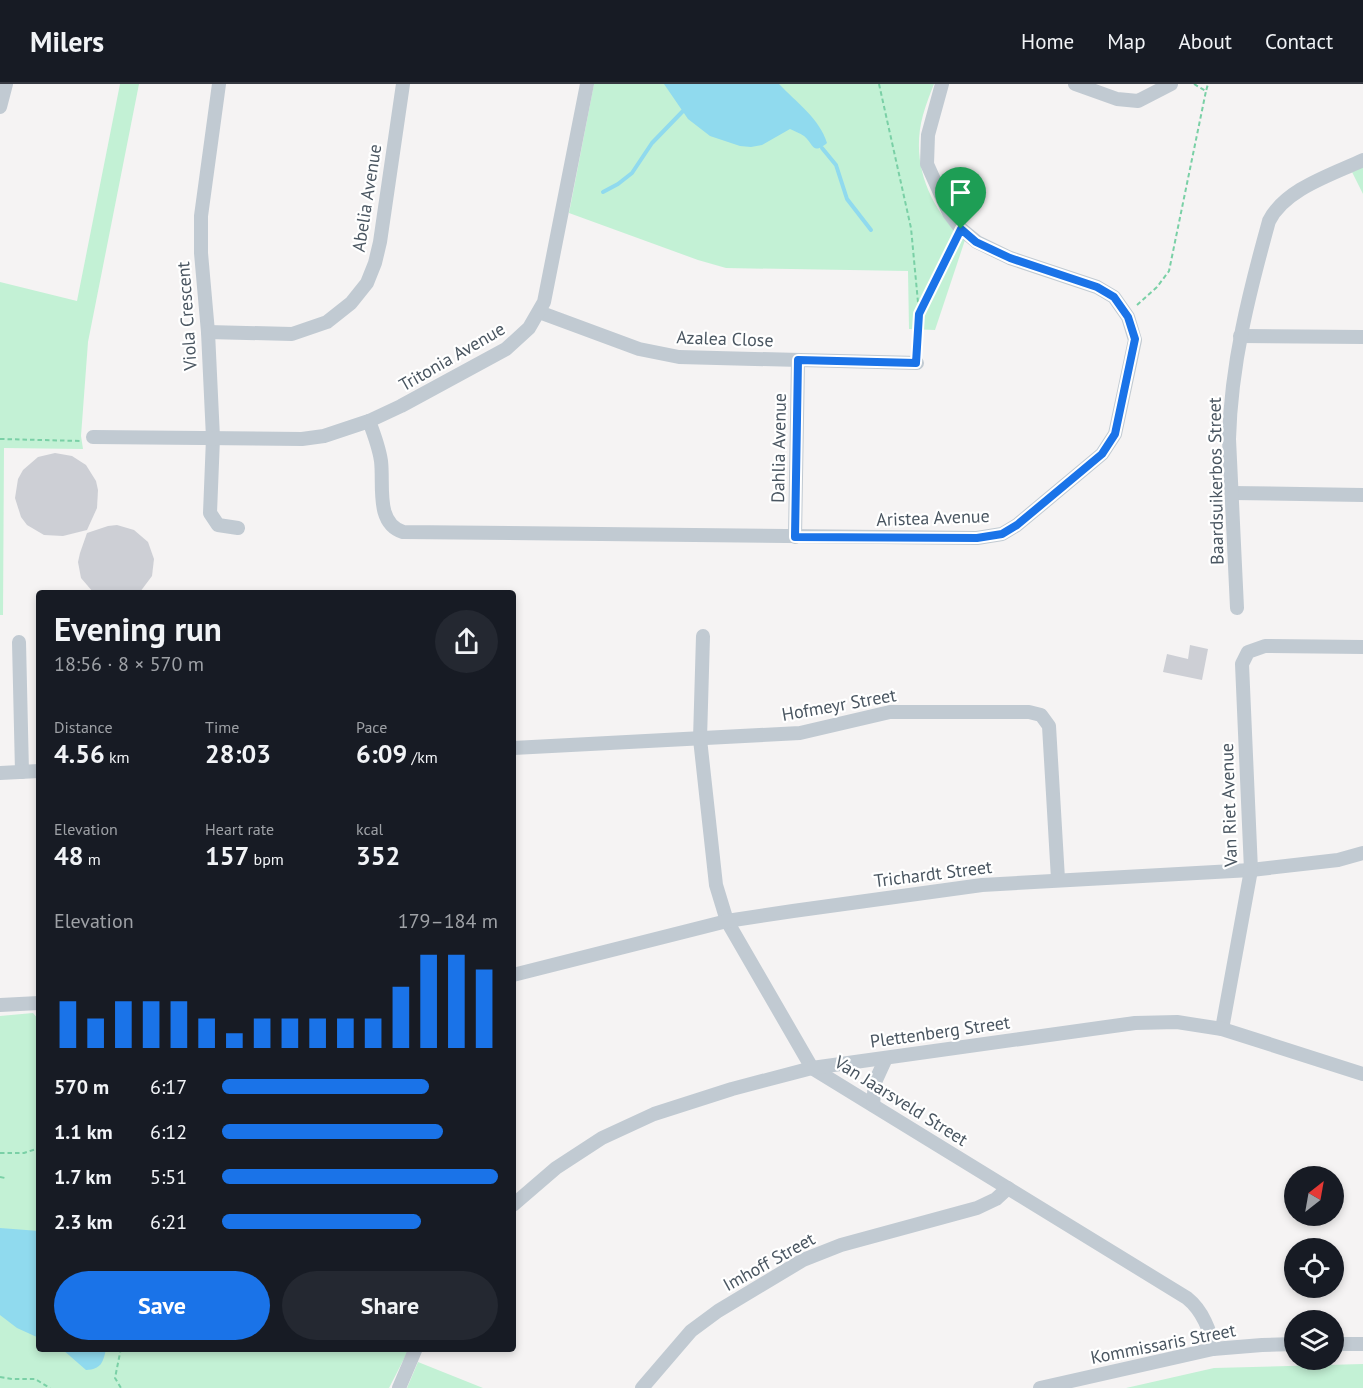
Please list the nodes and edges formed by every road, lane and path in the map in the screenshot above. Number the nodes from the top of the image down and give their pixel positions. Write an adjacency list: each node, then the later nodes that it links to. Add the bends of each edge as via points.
1 (6, 84): 12 (street)
2 (219, 84): 18 (street, Viola Crescent, via 201,216)
3 (403, 84): 18 (street, Abelia Avenue, via 380,242 367,284 340,314 292,334)
4 (587, 84): 15 (street, Tritonia Avenue)
5 (879, 84): 16 (path, via 911,228)
6 (942, 84): 14 (street, Aristea Avenue, via 928,135 927,164 949,213)
7 (1076, 84): 8 (street, via 1117,99 1138,101)
8 (1171, 84)
9 (1194, 84): 11 (path)
10 (1208, 84): 11 (path)
11 (1206, 91): 17 (path, via 1169,271)
12 (0, 107)
13 (1363, 160): 19 (street, Baardsuikerbos Street, via 1289,196 1273,212)
14 (961, 229): 16 (path); 17 (street, Aristea Avenue, via 976,242 1010,258 1097,287 1114,297)
15 (539, 312): 21 (street, Azalea Close, via 639,349 679,357); 23 (street, Tritonia Avenue, via 523,336 506,349)
16 (919, 314): 22 (path)
17 (1128, 317): 30 (street, Aristea Avenue, via 1135,339 1111,443 1017,525 1002,534 977,538)
18 (208, 332): 25 (street, Viola Crescent)
19 (1240, 336): 20 (street); 27 (street, Baardsuikerbos Street, via 1230,412)
20 (1363, 337)
21 (798, 360): 22 (street, Azalea Close); 30 (street, Dahlia Avenue)
22 (916, 363)
23 (369, 421): 25 (street, Tritonia Avenue, via 310,439); 30 (street, Aristea Avenue, via 381,462 384,513 389,524 403,532)
24 (93, 437): 25 (street, Tritonia Avenue); 26 (path, via 80,441)
25 (213, 438): 29 (street, Viola Crescent, via 210,513 218,525)
26 (0, 439)
27 (1232, 493): 28 (street); 31 (street, Baardsuikerbos Street)
28 (1363, 495)
29 (238, 528)
30 (795, 537)
31 (1238, 608)
32 (703, 636): 35 (street, Van Jaarsveld Street)
33 (19, 642): 38 (street)
34 (1363, 647): 41 (street, Van Riet Avenue, via 1265,646 1248,652 1241,670)
35 (700, 739): 36 (street, Hofmeyr Street); 42 (street, Hofmeyr Street, via 800,733 890,712 1041,715 1049,726); 43 (street, Van Jaarsveld Street, via 716,885)
36 (516, 748)
37 (36, 771): 38 (street)
38 (22, 772): 39 (street)
39 (0, 773)
40 (1363, 853): 41 (street, Trichardt Street, via 1338,860)
41 (1251, 870): 42 (street, Trichardt Street); 47 (street, Van Riet Avenue)
42 (1058, 879): 43 (street, Trichardt Street, via 982,885)
43 (727, 921): 44 (street, Trichardt Street); 49 (street, Van Jaarsveld Street)
44 (516, 974)
45 (36, 1004): 46 (street)
46 (0, 1005)
47 (1222, 1029): 48 (street, Plettenberg Street, via 1192,1023 1145,1023); 50 (street, Plettenberg Street)
48 (886, 1058): 49 (street, Plettenberg Street); 51 (street, via 875,1082)
49 (813, 1068): 51 (street, Van Jaarsveld Street); 57 (street, Plettenberg Street, via 732,1089 627,1125 570,1158)
50 (1363, 1074)
51 (873, 1105): 56 (street, Van Jaarsveld Street)
52 (36, 1149): 53 (path)
53 (0, 1153)
54 (0, 1177): 55 (path)
55 (5, 1178)
56 (1008, 1188): 61 (street, Van Jaarsveld Street, via 1191,1301 1211,1333); 68 (street, Imhoff Street, via 977,1208 841,1245 803,1260 691,1331)
57 (516, 1202)
58 (1284, 1344): 61 (street, Kommissaris Street)
59 (1344, 1344): 60 (street)
60 (1363, 1344)
61 (1213, 1349): 69 (street, Kommissaris Street)
62 (119, 1352): 66 (path, via 115,1378)
63 (414, 1352): 67 (street)
64 (0, 1377): 65 (path, via 35,1379)
65 (50, 1388)
66 (121, 1388)
67 (399, 1388)
68 (642, 1388)
69 (1040, 1388)

